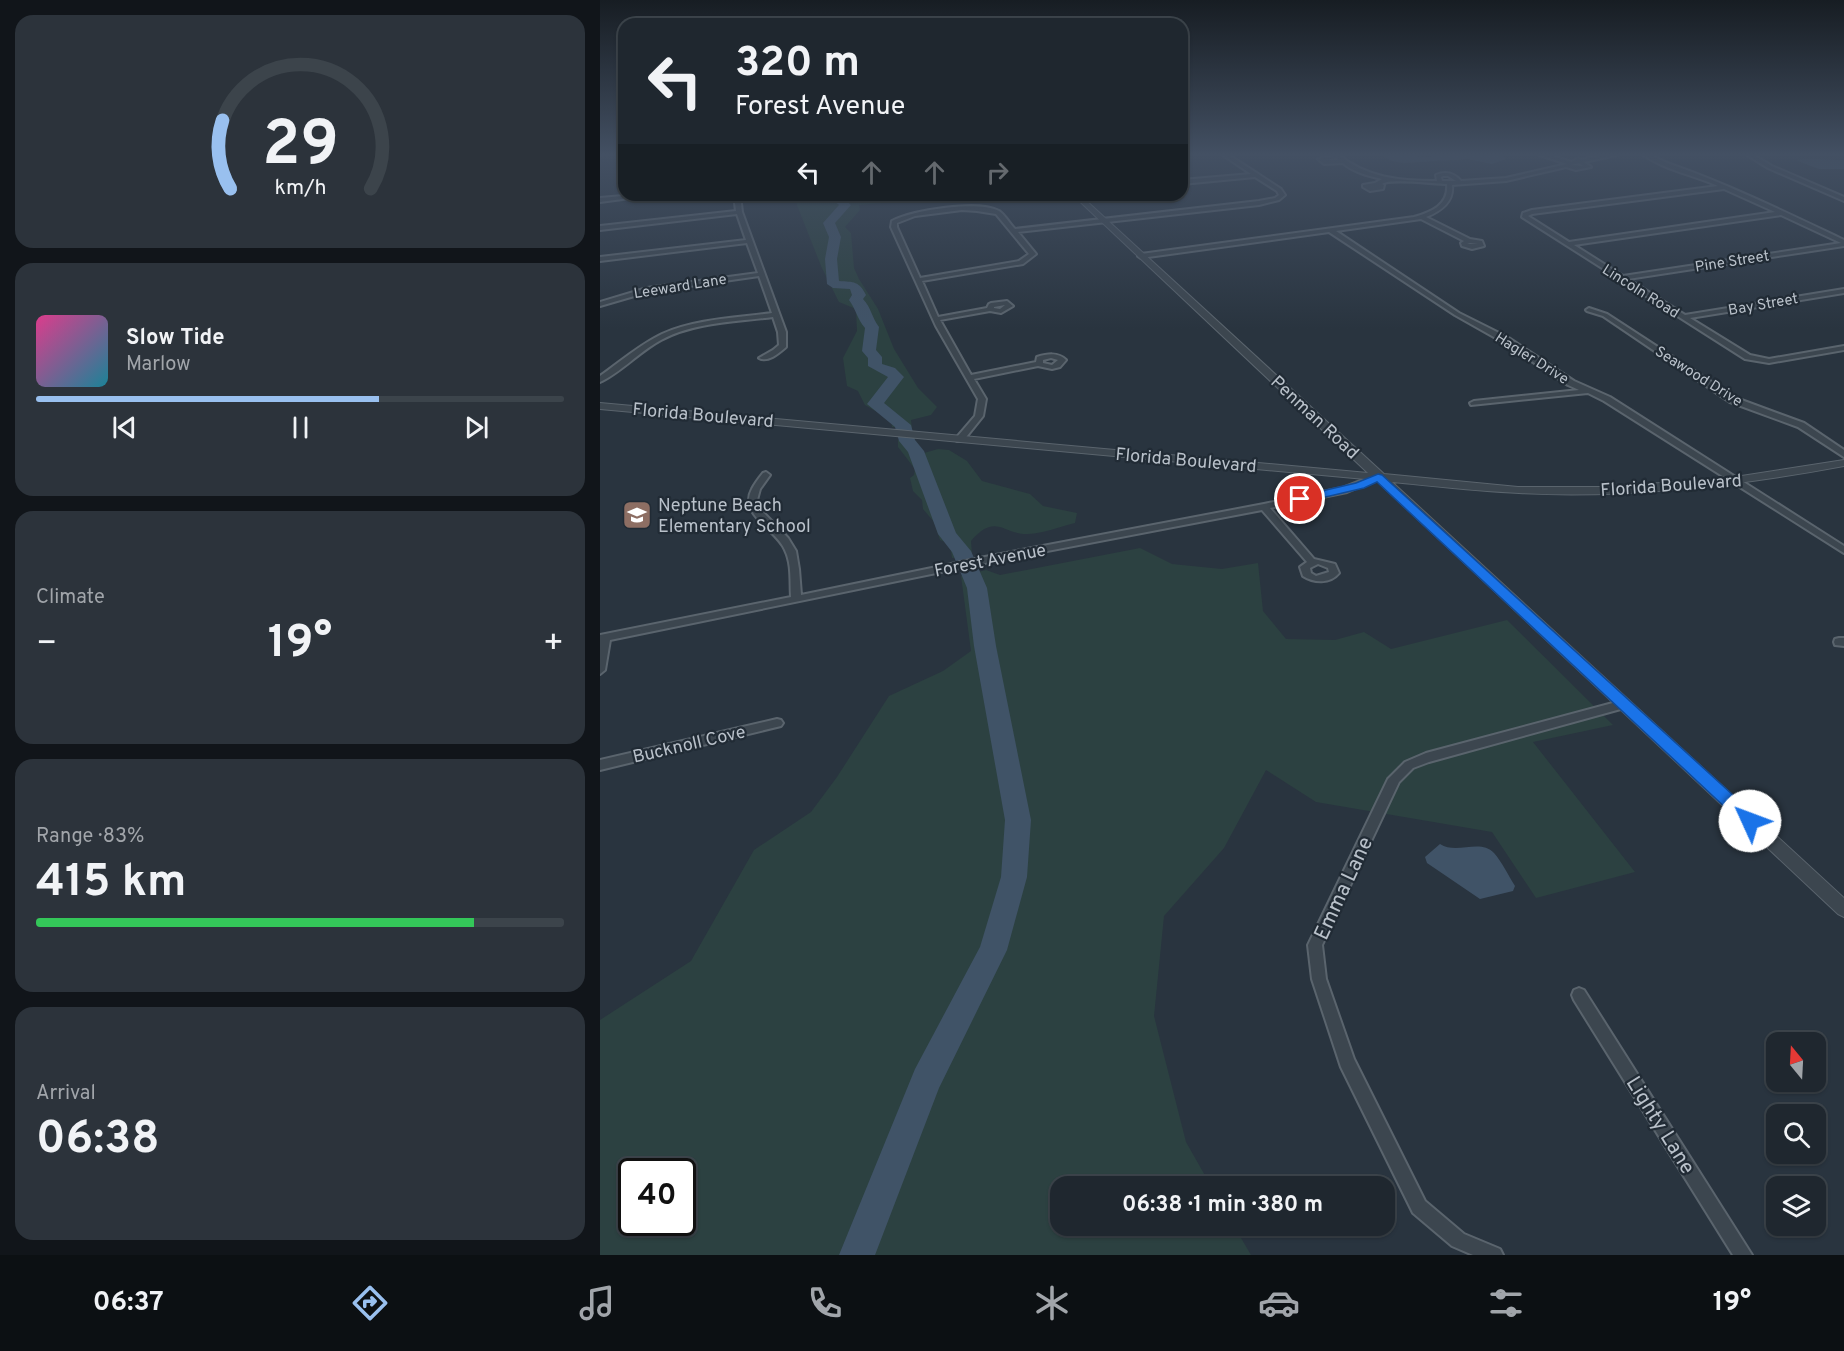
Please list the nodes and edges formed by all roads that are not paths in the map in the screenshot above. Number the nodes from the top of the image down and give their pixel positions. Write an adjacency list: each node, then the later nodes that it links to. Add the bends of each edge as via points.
1 (740, 212): 12 (street); 15 (street)
2 (946, 212): 23 (street, via 897,219 894,227)
3 (994, 212): 13 (street)
4 (1094, 212): 11 (street, Penman Road)
5 (1190, 212): 11 (street)
6 (1433, 212): 10 (street)
7 (1543, 212): 18 (street, Lincoln Road, via 1525,214)
8 (1780, 212): 9 (street)
9 (1783, 213): 17 (street); 18 (street)
10 (1422, 217): 14 (street); 16 (street)
11 (1104, 221): 13 (street); 19 (street, Penman Road)
12 (600, 228)
13 (1013, 231): 23 (street, via 1033,256 1021,263)
14 (1331, 231): 19 (street); 36 (street, Hagler Drive, via 1457,314)
15 (750, 241): 20 (street); 21 (street)
16 (1469, 241)
17 (1844, 243): 22 (street, Pine Street)
18 (1567, 244): 22 (street, Lincoln Road)
19 (1141, 256): 43 (street, Penman Road)
20 (600, 259)
21 (762, 274): 25 (street, Leeward Lane, via 647,290); 28 (street)
22 (1621, 278): 29 (street, Lincoln Road)
23 (918, 280): 30 (street)
24 (1844, 291): 29 (street, Bay Street)
25 (600, 304)
26 (990, 309): 30 (street)
27 (1589, 310): 40 (street, Seawood Drive, via 1605,315 1733,400 1801,425)
28 (776, 315): 32 (street, via 783,345); 35 (street, via 697,326 667,335)
29 (1683, 317): 31 (street, Lincoln Road, via 1748,357 1762,360)
30 (936, 319): 34 (street)
31 (1844, 348)
32 (763, 358)
33 (1039, 364): 34 (street)
34 (971, 377): 39 (street, via 982,399 982,409)
35 (600, 380)
36 (1588, 391): 37 (street); 44 (street, Hagler Drive, via 1607,399)
37 (1474, 403)
38 (600, 406): 39 (street, Florida Boulevard)
39 (960, 439): 43 (street, Florida Boulevard)
40 (1844, 454)
41 (1844, 463): 44 (street, Florida Boulevard)
42 (766, 475): 50 (street, via 756,487 753,507 790,550)
43 (1378, 477): 45 (street, Florida Boulevard); 46 (street, Forest Avenue, via 1344,490); 47 (street, Penman Road)
44 (1735, 482): 45 (street, Florida Boulevard, via 1593,491); 48 (street, Hagler Drive)
45 (1444, 484): 47 (street, via 1413,493 1410,500)
46 (1264, 507): 49 (street); 50 (street, Forest Avenue)
47 (1420, 516): 53 (street, Penman Road)
48 (1844, 550)
49 (1312, 562)
50 (795, 598): 51 (street, Forest Avenue)
51 (603, 639): 52 (street)
52 (600, 670)
53 (1624, 704): 56 (street, Penman Road); 58 (street, Emma Lane, via 1409,765 1394,779 1315,945 1319,979 1347,1062 1419,1207 1458,1240)
54 (777, 723): 55 (street, Bucknoll Cove)
55 (600, 765)
56 (1844, 909)
57 (1579, 995): 59 (street, Lighty Lane)
58 (1494, 1255)
59 (1743, 1255)

